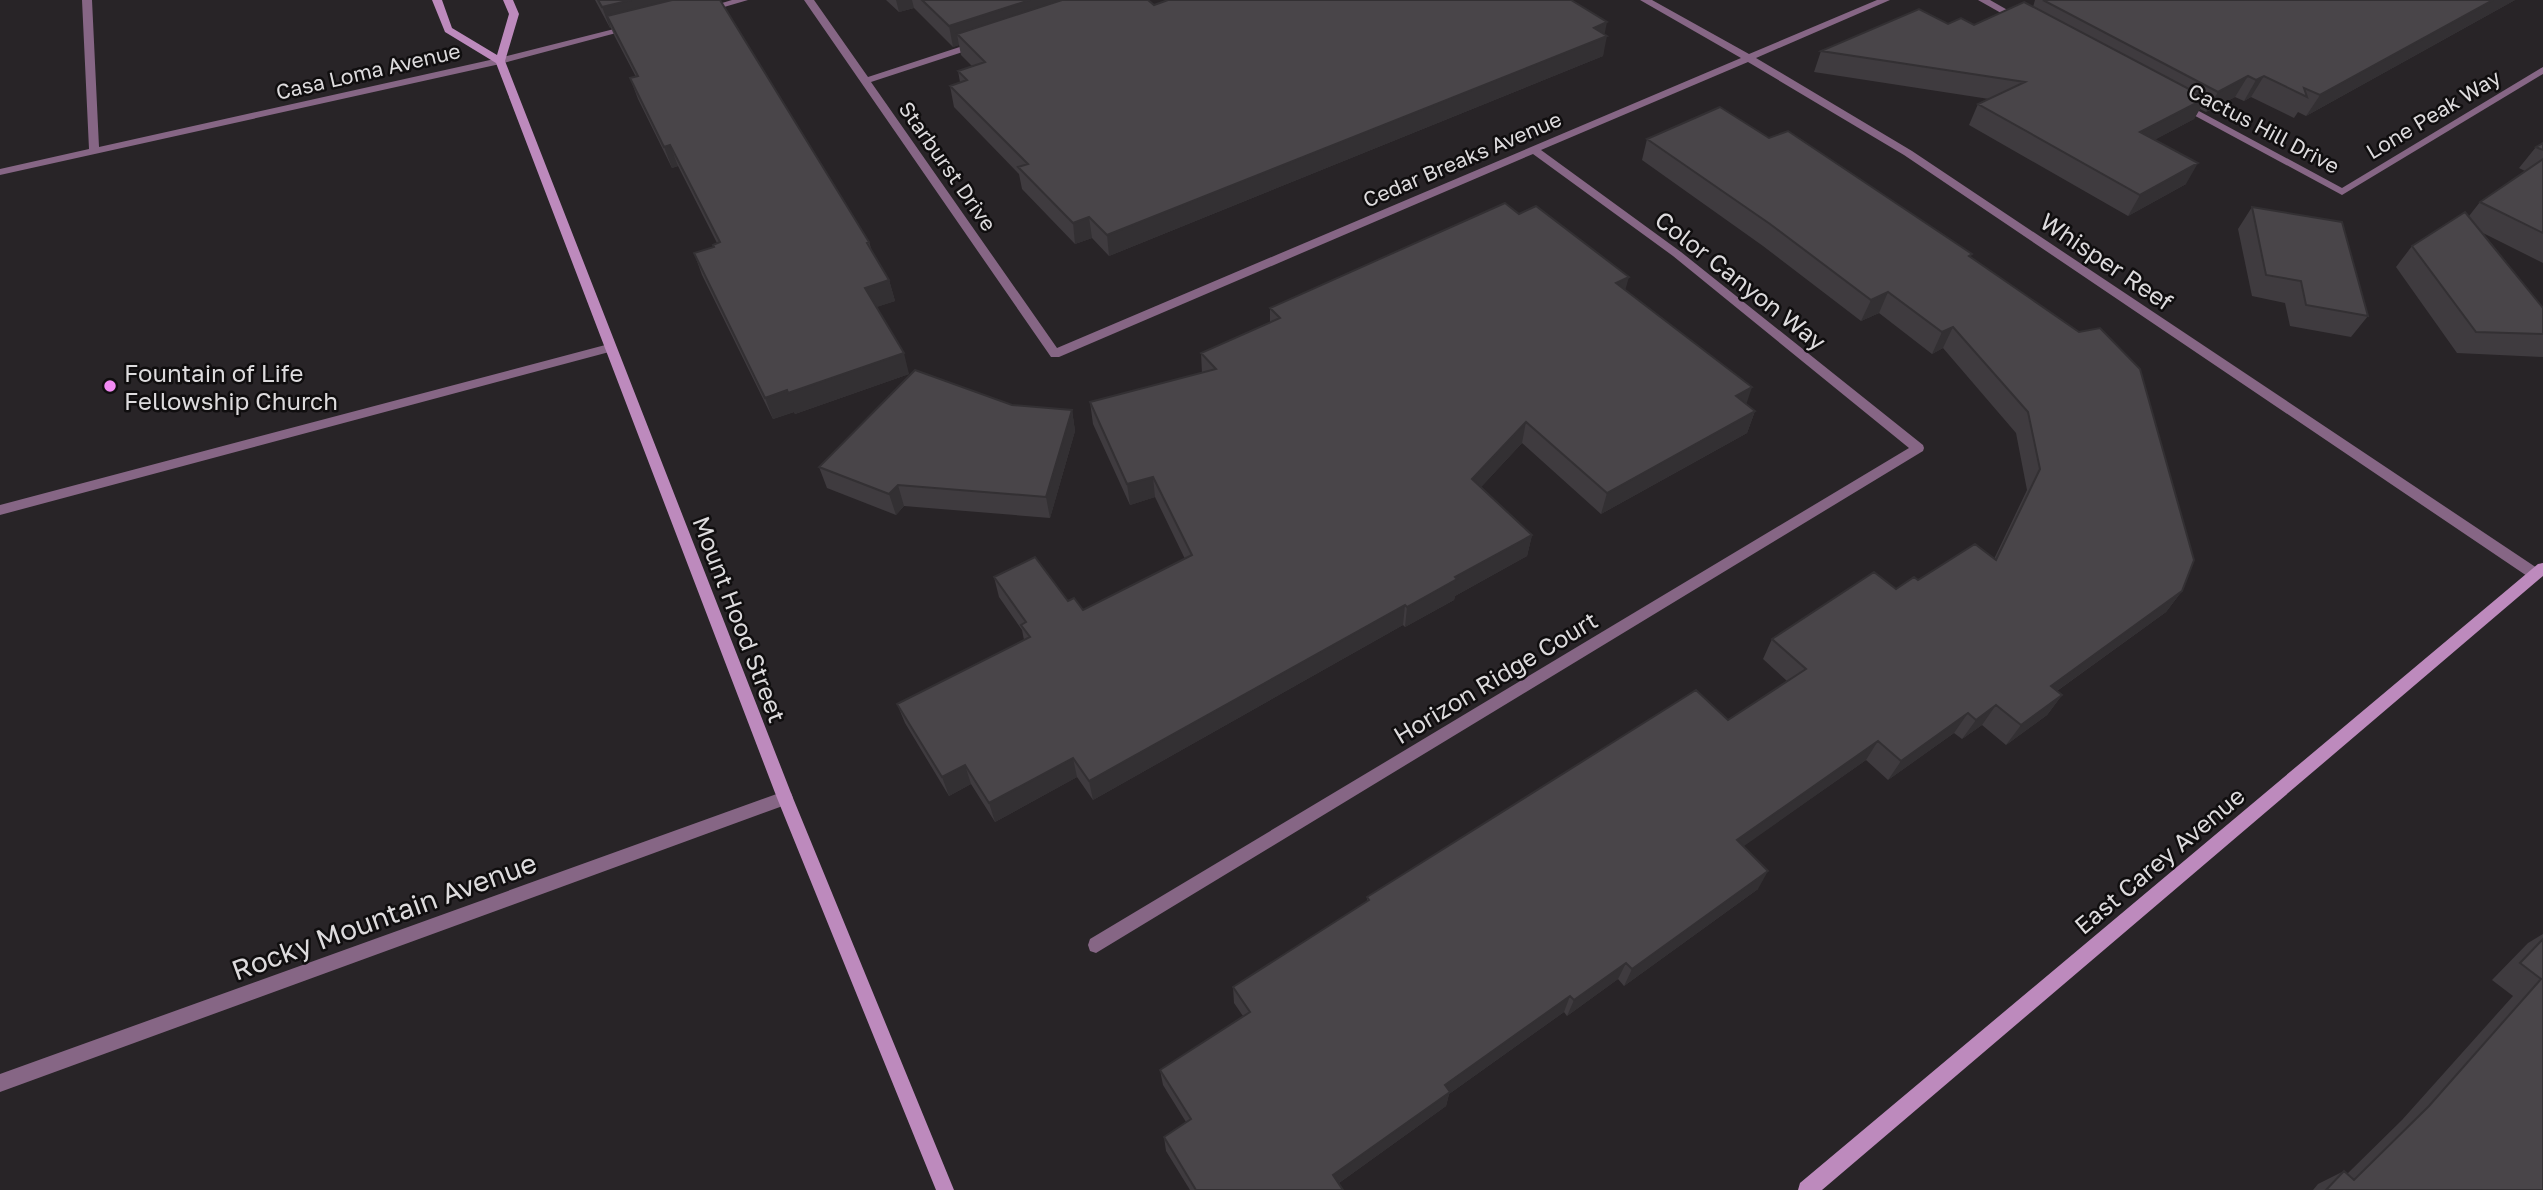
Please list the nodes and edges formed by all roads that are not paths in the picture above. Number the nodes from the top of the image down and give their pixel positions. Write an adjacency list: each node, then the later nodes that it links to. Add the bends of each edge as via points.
1 (87, 0): 19 (street)
2 (437, 0): 14 (street, via 448,30)
3 (508, 0): 14 (street, via 514,14)
4 (743, 0): 9 (street)
5 (809, 0): 16 (street, Starburst Drive)
6 (1645, 0): 13 (street, Whisper Reef)
7 (1885, 0): 13 (street, Cedar Breaks Avenue)
8 (1983, 0): 10 (street)
9 (689, 13)
10 (2031, 26)
11 (635, 27): 14 (street, Casa Loma Avenue)
12 (983, 43): 16 (street)
13 (1749, 58): 18 (street, Cedar Breaks Avenue); 26 (street, Whisper Reef, via 1908,153)
14 (500, 61): 19 (street, Casa Loma Avenue); 22 (street, Mount Hood Street)
15 (2543, 70): 21 (street, Lone Peak Way)
16 (866, 81): 23 (street, Starburst Drive)
17 (2175, 102): 21 (street, Cactus Hill Drive)
18 (1534, 150): 23 (street, Cedar Breaks Avenue); 24 (street, Color Canyon Way, via 1677,254)
19 (94, 152): 20 (street, Casa Loma Avenue)
20 (0, 172)
21 (2342, 192)
22 (609, 348): 25 (street); 27 (street, Mount Hood Street)
23 (1055, 354)
24 (1918, 448): 28 (street, Horizon Ridge Court)
25 (0, 510)
26 (2539, 571): 31 (street, East Carey Avenue)
27 (785, 798): 29 (street, Rocky Mountain Avenue); 30 (street, Mount Hood Street)
28 (1096, 945)
29 (0, 1083)
30 (945, 1190)
31 (1807, 1190)

